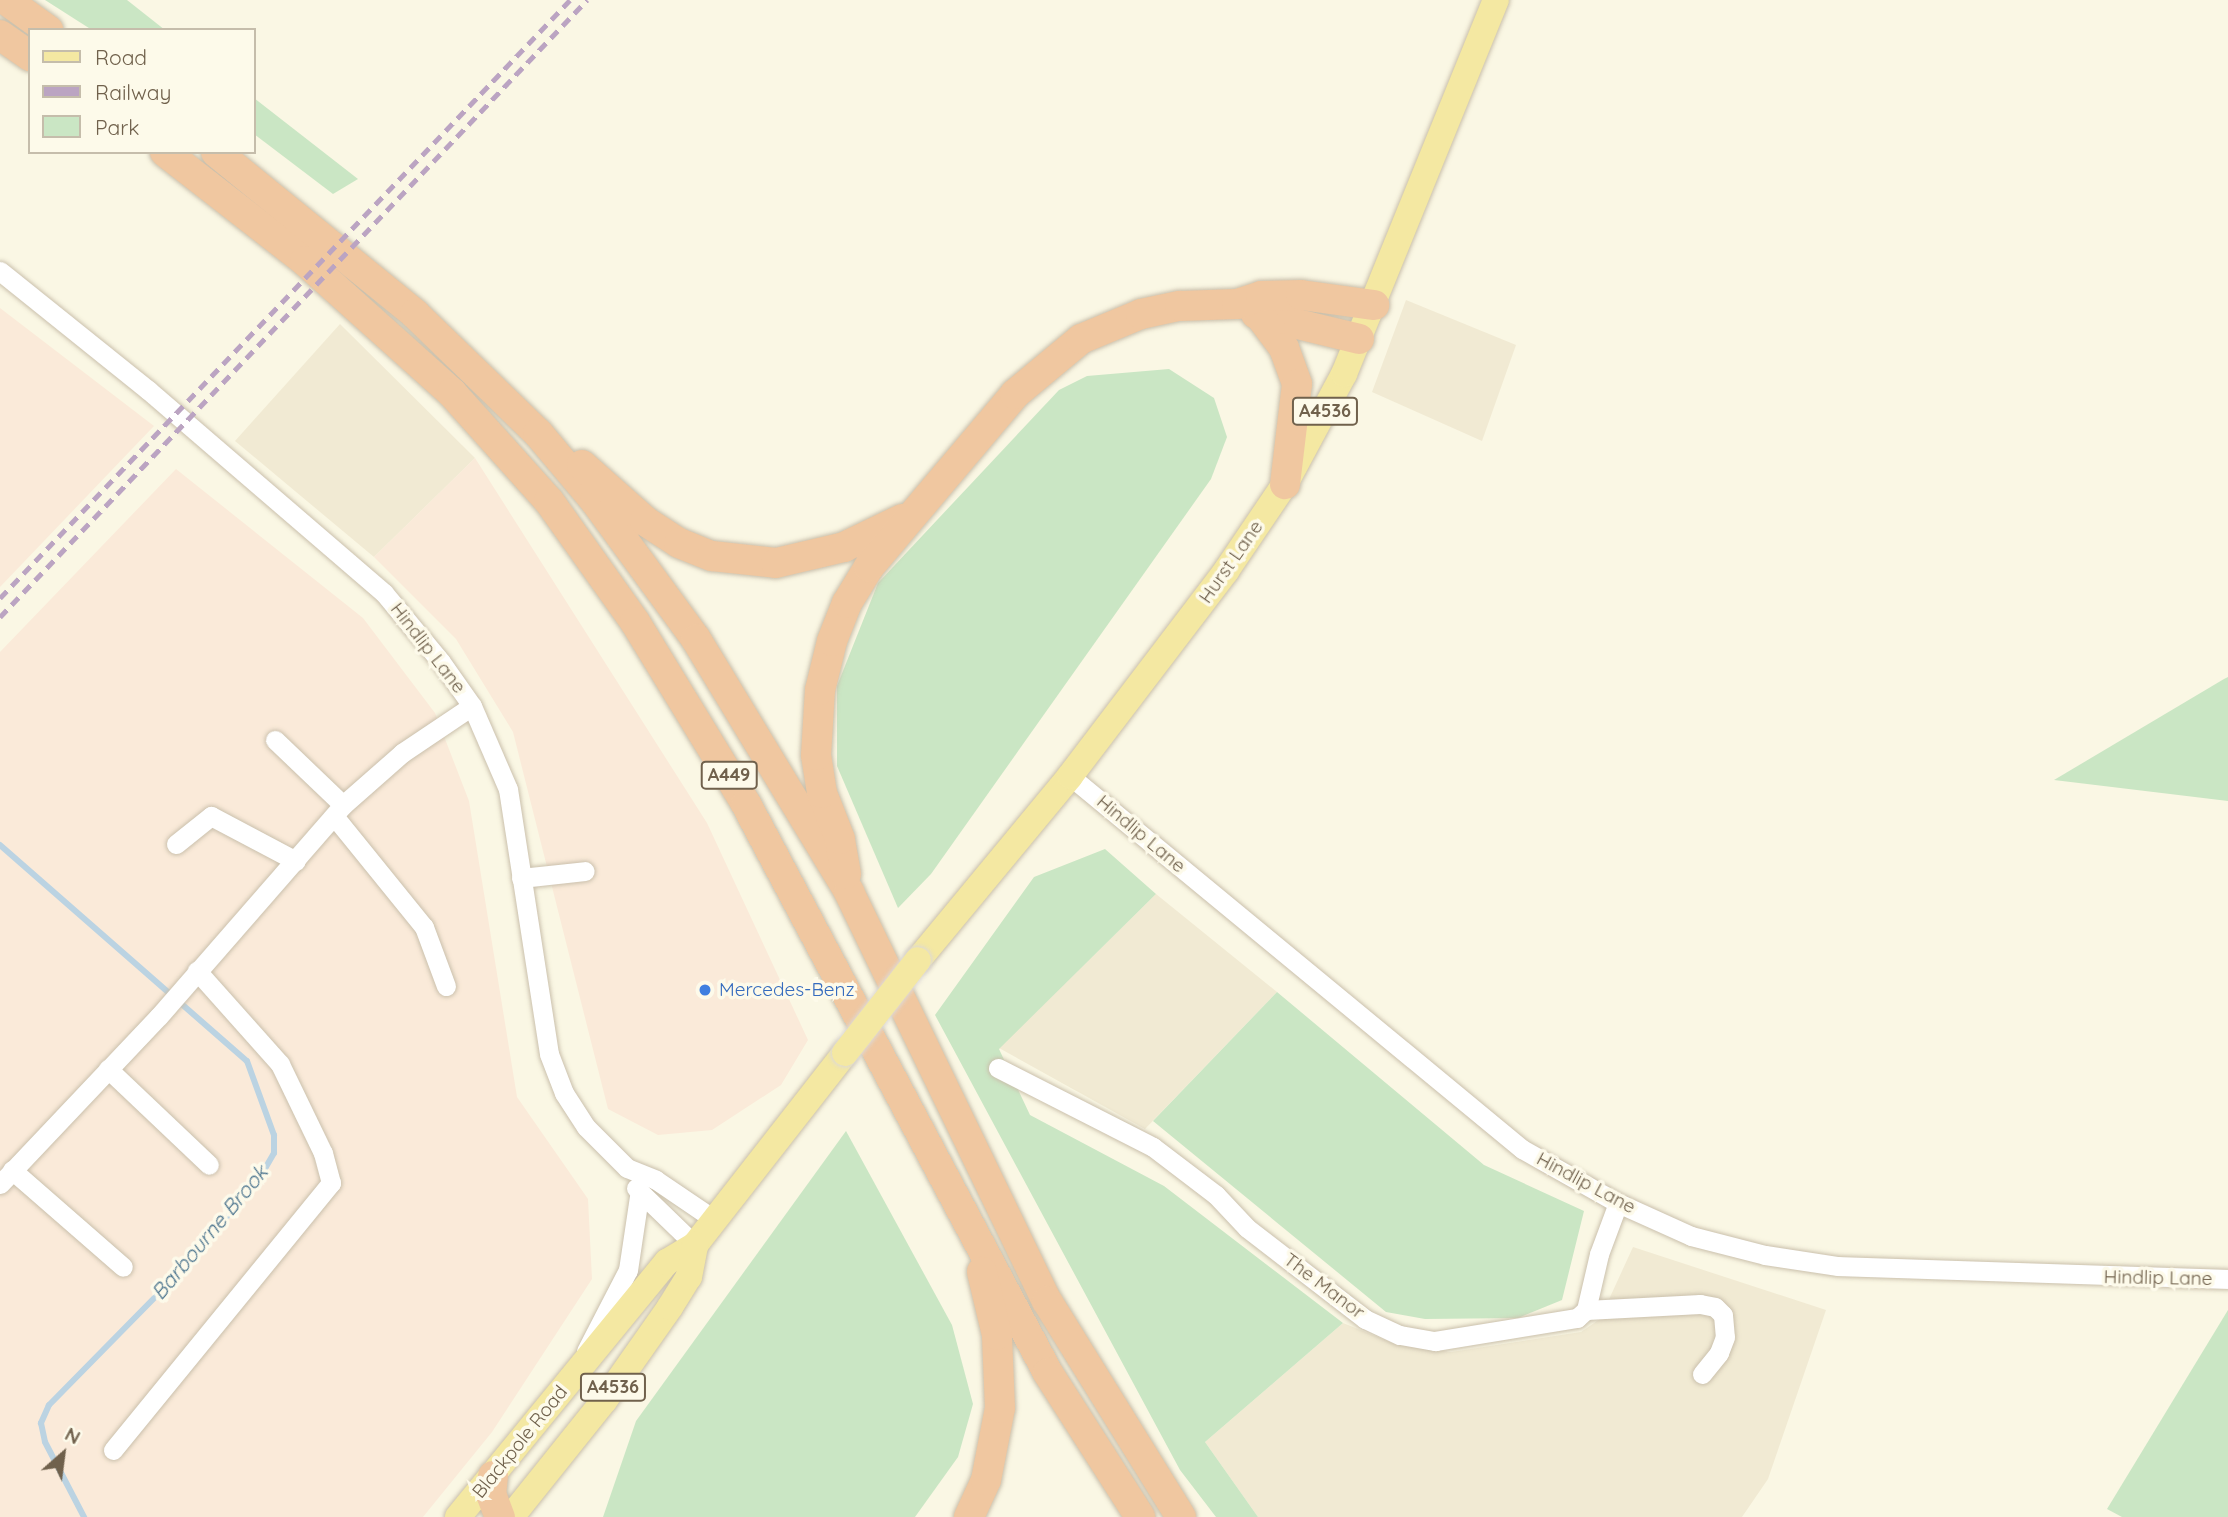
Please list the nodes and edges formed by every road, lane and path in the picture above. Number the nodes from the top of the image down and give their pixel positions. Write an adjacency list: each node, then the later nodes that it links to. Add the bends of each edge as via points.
1 (6, 0): 3 (highway)
2 (1496, 0): 9 (main road, Hurst Lane / A4536)
3 (45, 28)
4 (0, 35): 5 (highway)
5 (28, 55)
6 (168, 154): 35 (highway, A449, via 305,261 442,384 549,501 635,622 746,804)
7 (218, 154): 12 (highway, A449, via 415,314)
8 (0, 271): 15 (street, Hindlip Lane, via 148,390 384,593)
9 (1374, 305): 10 (highway, via 1301,295 1261,296); 11 (main road, Hurst Lane / A4536)
10 (1249, 310): 11 (highway); 13 (highway, via 1284,348 1297,384); 14 (highway, via 1180,306 1140,314 1081,339 1015,394)
11 (1359, 339): 13 (main road, Hurst Lane / A4536, via 1316,432)
12 (538, 433): 14 (highway, via 605,482 645,522 712,556 776,563 844,547); 23 (highway, A449, via 595,501 696,639)
13 (1285, 484): 17 (main road, Hurst Lane / A4536, via 1226,571)
14 (909, 515): 23 (highway, via 847,603 820,690 816,755 822,793 841,839)
15 (472, 705): 18 (street, via 402,753); 22 (street, Hindlip Lane, via 508,789)
16 (275, 740): 18 (street)
17 (1070, 776): 26 (main road, Hurst Lane / A4536, bridge); 33 (street, Hindlip Lane, via 1522,1149)
18 (338, 811): 20 (street); 25 (street, via 424,928)
19 (176, 844): 20 (street, via 211,816)
20 (296, 861): 24 (street)
21 (585, 871): 22 (street)
22 (521, 878): 30 (street, Hindlip Lane, via 555,1074 574,1111)
23 (849, 892): 49 (highway, A449, via 1047,1301)
24 (197, 971): 28 (street); 42 (street, via 280,1063 323,1153 331,1183)
25 (446, 986)
26 (845, 1053): 34 (main road, Blackpole Road / A4536)
27 (998, 1068): 39 (street, The Manor, via 1153,1147 1216,1195 1247,1228 1365,1319 1400,1335 1435,1340 1512,1330 1577,1318)
28 (108, 1069): 29 (street); 31 (street)
29 (209, 1165)
30 (626, 1168): 32 (street, Hindlip Lane); 34 (street, Hindlip Lane, via 656,1180)
31 (6, 1177): 37 (street)
32 (639, 1196): 36 (street, Hindlip Lane); 40 (street, via 628,1270 590,1338)
33 (1618, 1203): 38 (street, Hindlip Lane, via 1691,1236 1765,1255 1838,1266); 39 (street, via 1599,1254)
34 (715, 1220): 36 (main road, Blackpole Road / A4536)
35 (976, 1240): 47 (highway, via 997,1335 1000,1408 986,1480); 48 (highway, A449, via 1048,1373)
36 (695, 1245): 40 (main road, Blackpole Road / A4536, via 667,1262); 46 (main road, Blackpole Road / A4536, via 689,1277 670,1307 604,1401)
37 (122, 1267)
38 (2228, 1279)
39 (1586, 1310): 41 (street, The Manor, via 1714,1307 1723,1315 1725,1337)
40 (583, 1365): 43 (main road, Blackpole Road / A4536)
41 (1702, 1374)
42 (113, 1450)
43 (492, 1476): 44 (main road, Blackpole Road); 45 (highway)
44 (458, 1517)
45 (500, 1517)
46 (511, 1517)
47 (969, 1517)
48 (1140, 1517)
49 (1181, 1517)

